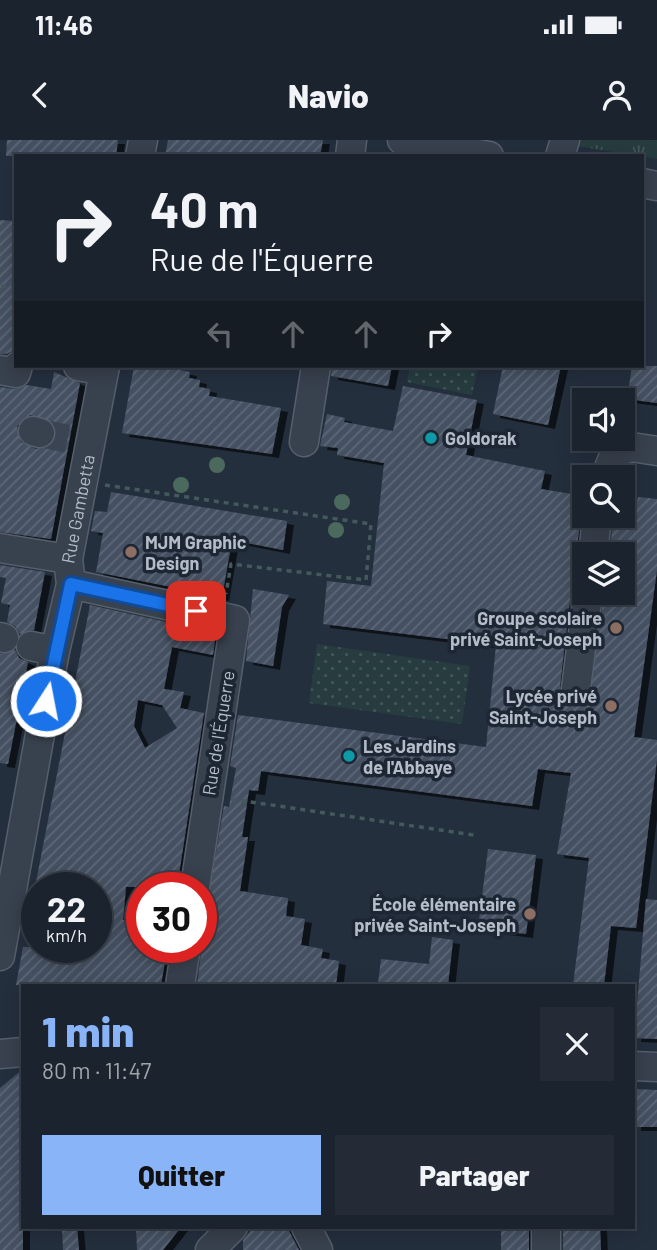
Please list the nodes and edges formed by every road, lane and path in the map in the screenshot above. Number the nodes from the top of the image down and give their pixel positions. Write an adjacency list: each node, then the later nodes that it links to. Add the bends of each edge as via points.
1 (402, 140): 2 (street)
2 (480, 154)
3 (17, 368): 6 (street, via 16,373)
4 (96, 368): 10 (street, Rue Gambetta, via 80,442)
5 (316, 368): 7 (street)
6 (0, 370)
7 (304, 442)
8 (657, 451): 9 (street, via 631,447 615,453)
9 (610, 465)
10 (85, 481): 12 (street, Rue Gambetta); 14 (path, via 371,524 366,580 231,564)
11 (0, 548): 12 (street)
12 (70, 572): 14 (street); 19 (street, Rue Gambetta, via 43,649)
13 (586, 605): 15 (street)
14 (206, 607): 18 (street, Rue de l'Équerre, via 235,620)
15 (576, 688)
16 (222, 798): 17 (path)
17 (474, 835)
18 (197, 872)
19 (0, 956)
20 (183, 963): 21 (street)
21 (180, 984)
22 (635, 1066): 23 (street)
23 (657, 1067)
24 (231, 1229): 27 (street)
25 (307, 1229): 28 (street)
26 (546, 1229): 29 (street)
27 (210, 1250)
28 (318, 1250)
29 (547, 1250)

